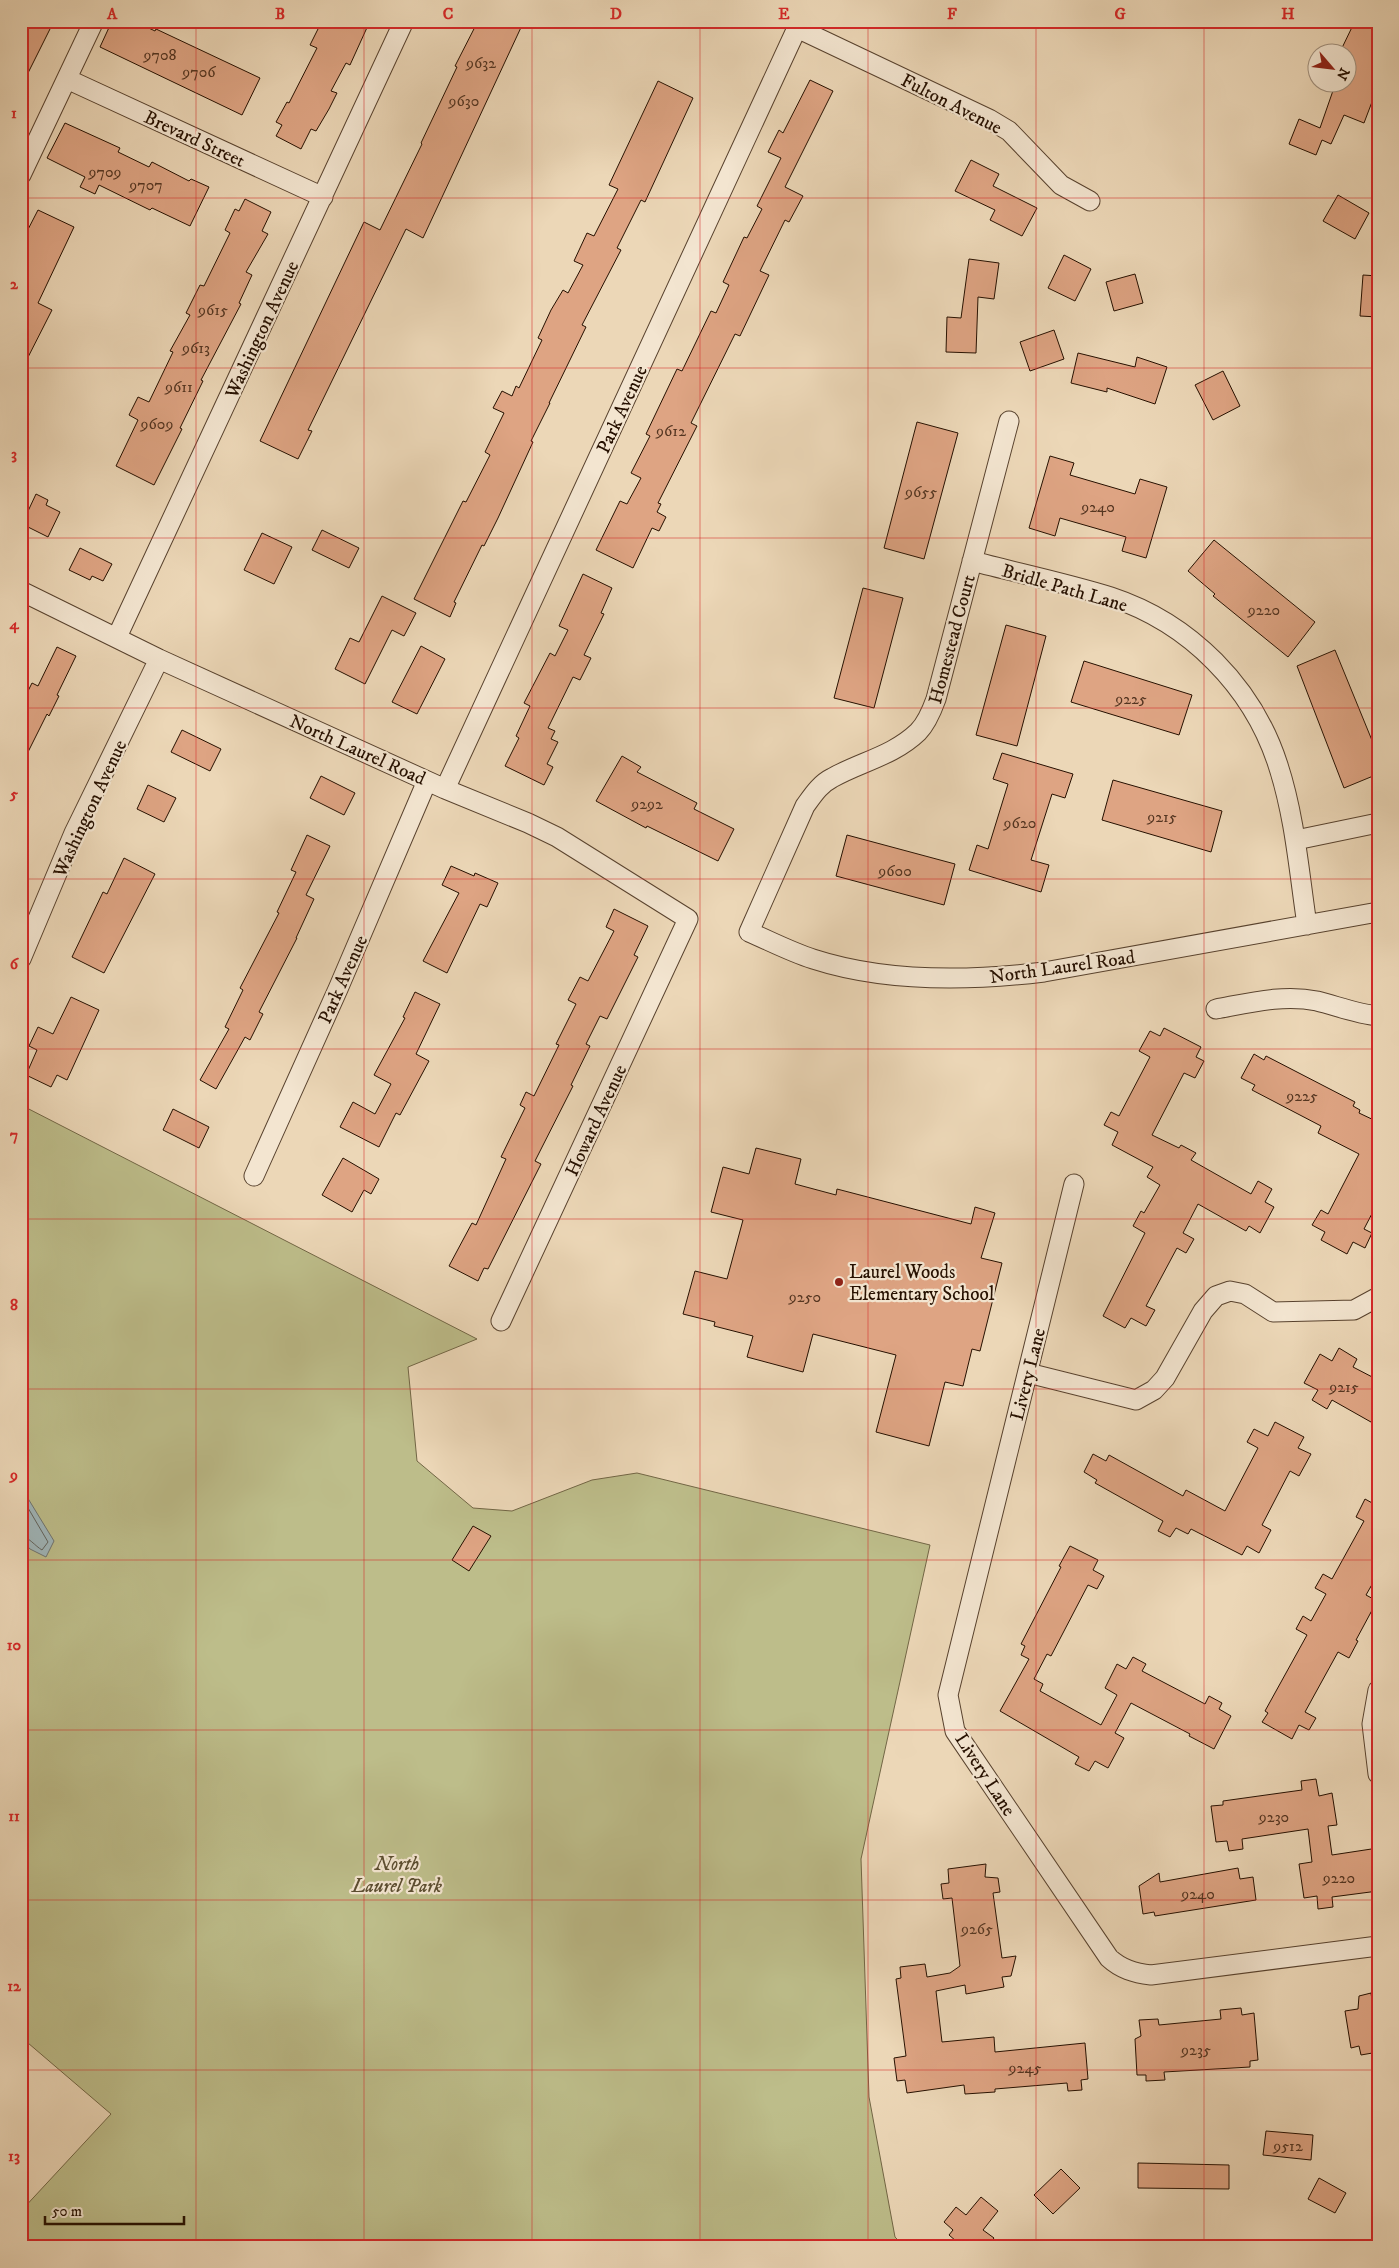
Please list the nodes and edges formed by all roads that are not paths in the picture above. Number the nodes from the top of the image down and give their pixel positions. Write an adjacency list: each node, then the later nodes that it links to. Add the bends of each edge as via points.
1 (94, 21): 4 (street)
2 (404, 21): 6 (street, Washington Avenue)
3 (797, 28): 7 (street, Fulton Avenue, via 989,119 1009,131 1061,185); 14 (street, Park Avenue)
4 (67, 78): 5 (street); 6 (street, Brevard Street)
5 (21, 175)
6 (323, 197): 11 (street, Washington Avenue)
7 (1090, 201)
8 (1009, 421): 9 (street, Homestead Court)
9 (972, 562): 16 (street, Bridle Path Lane, via 1112,598 1157,617 1200,647 1227,674 1268,736 1279,766); 20 (street, Homestead Court, via 936,699 928,718 919,732 902,745 831,778 817,790 805,806)
10 (21, 592): 11 (street, North Laurel Road)
11 (117, 637): 12 (street, North Laurel Road)
12 (159, 659): 13 (street, North Laurel Road); 21 (street, Washington Avenue, via 74,833)
13 (428, 781): 14 (street, North Laurel Road); 24 (street, Park Avenue)
14 (445, 789): 18 (street, North Laurel Road, via 557,837)
15 (1378, 823): 16 (street)
16 (1296, 840): 19 (street, Bridle Path Lane)
17 (1378, 912): 19 (street, North Laurel Road)
18 (688, 919): 27 (street, Howard Avenue)
19 (1306, 925): 20 (street, North Laurel Road, via 1044,972 1002,978 949,979 844,966 813,958)
20 (749, 932)
21 (21, 958)
22 (1216, 1008): 23 (street, via 1292,999 1316,1001)
23 (1378, 1016)
24 (254, 1176)
25 (1074, 1184): 28 (street, Livery Lane)
26 (1378, 1297): 28 (street, via 1354,1310 1273,1312 1244,1294 1230,1291 1216,1296 1203,1311 1165,1378 1154,1390 1136,1400)
27 (501, 1321)
28 (1028, 1372): 31 (street, Livery Lane, via 948,1695 955,1731 1109,1958 1117,1965 1151,1974)
29 (1378, 1690): 30 (street, via 1372,1724)
30 (1378, 1774)
31 (1378, 1946)

